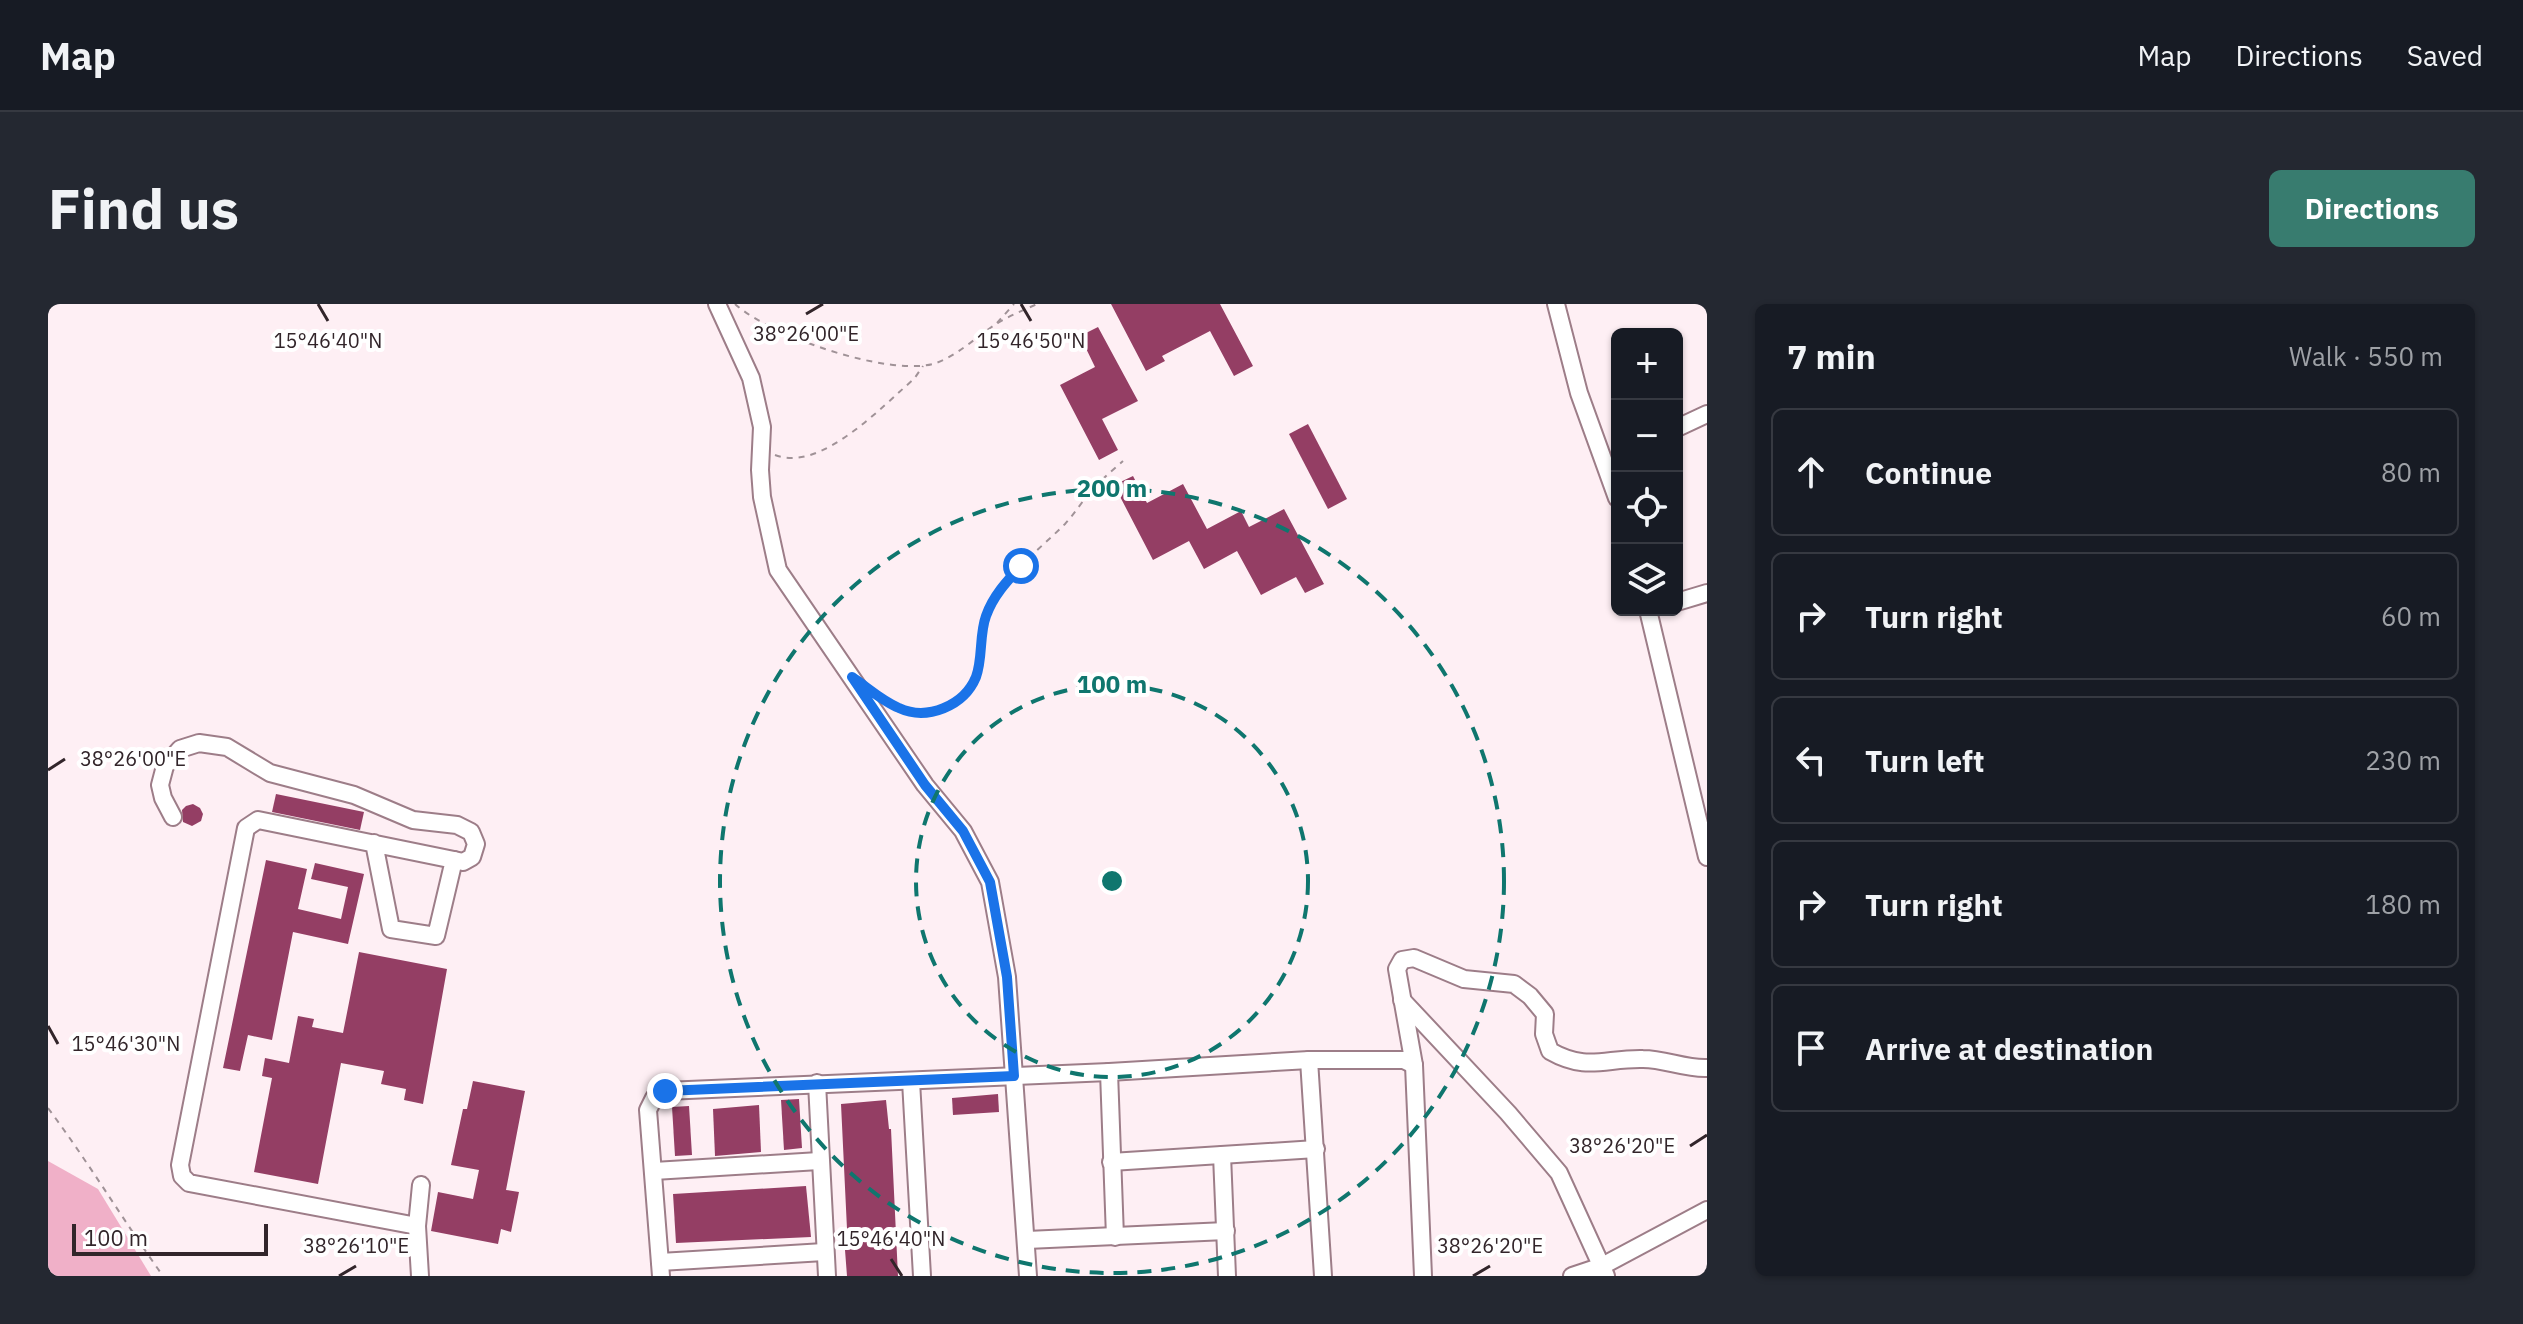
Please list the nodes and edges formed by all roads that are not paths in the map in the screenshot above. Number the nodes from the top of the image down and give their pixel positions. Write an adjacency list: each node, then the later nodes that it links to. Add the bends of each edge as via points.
1 (717, 304): 19 (street, via 751,378 762,427 762,497 778,570 925,785 963,831 990,882 1007,977)
2 (1556, 304): 5 (street, via 1579,393)
3 (1707, 414): 4 (street)
4 (1683, 425)
5 (1611, 472)
6 (1707, 593): 7 (street)
7 (1683, 600)
8 (1650, 616): 10 (street)
9 (173, 817): 13 (street, via 160,785 165,766 180,749 199,743 227,747 270,773 354,795 413,820 457,825 471,832 476,844 472,857)
10 (1705, 838): 12 (street)
11 (374, 843): 13 (street); 13 (street, via 391,929 436,936); 29 (street, via 258,820 246,828 180,1165 189,1183)
12 (1707, 857)
13 (454, 860)
14 (1402, 1000): 16 (street); 17 (street, via 1397,969 1402,960 1414,958 1464,979 1514,984 1545,1014 1550,1051 1568,1061 1645,1059); 35 (street, via 1559,1173)
15 (1309, 1060): 16 (street, via 1404,1060); 18 (street); 22 (street)
16 (1414, 1065): 42 (street)
17 (1707, 1068)
18 (1109, 1072): 19 (street); 25 (street)
19 (1014, 1076): 20 (street); 32 (street)
20 (911, 1081): 21 (street); 38 (street)
21 (817, 1083): 24 (street); 26 (street, via 665,1091 648,1110)
22 (1316, 1149): 23 (street); 41 (street)
23 (1222, 1155): 25 (street); 30 (street)
24 (819, 1161): 26 (street); 33 (street)
25 (1111, 1162): 31 (street)
26 (654, 1171): 34 (street)
27 (421, 1185): 29 (street)
28 (1707, 1210): 35 (street)
29 (417, 1226): 36 (street)
30 (1226, 1231): 31 (street); 40 (street)
31 (1115, 1237): 32 (street)
32 (1027, 1240): 39 (street)
33 (824, 1252): 34 (street); 37 (street)
34 (660, 1269)
35 (1604, 1271): 43 (street)
36 (420, 1276)
37 (827, 1276)
38 (922, 1276)
39 (1028, 1276)
40 (1227, 1276)
41 (1323, 1276)
42 (1423, 1276)
43 (1572, 1276)

